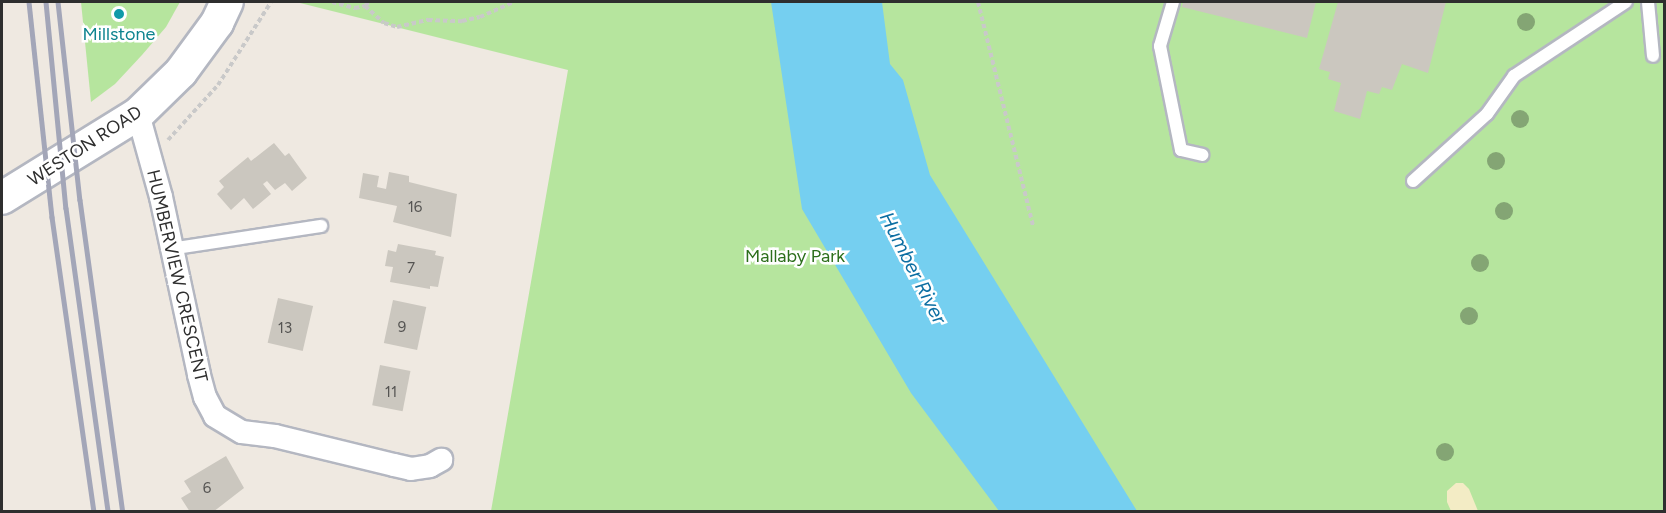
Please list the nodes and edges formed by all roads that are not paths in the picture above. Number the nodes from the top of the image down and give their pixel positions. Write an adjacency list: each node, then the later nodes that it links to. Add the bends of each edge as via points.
1 (227, 2): 6 (main road, WESTON ROAD, via 181,72)
2 (1173, 2): 7 (lane, via 1160,46 1181,150)
3 (1626, 2): 8 (lane, via 1514,76 1487,114)
4 (1648, 2): 5 (lane)
5 (1653, 56)
6 (138, 114): 9 (main road, WESTON ROAD); 11 (street, HUMBERVIEW CRESCENT, via 161,197)
7 (1202, 155)
8 (1413, 181)
9 (2, 198)
10 (321, 226): 11 (lane)
11 (170, 249): 12 (street, HUMBERVIEW CRESCENT, via 199,375 215,416 242,432 275,436 411,469)
12 (441, 460)

